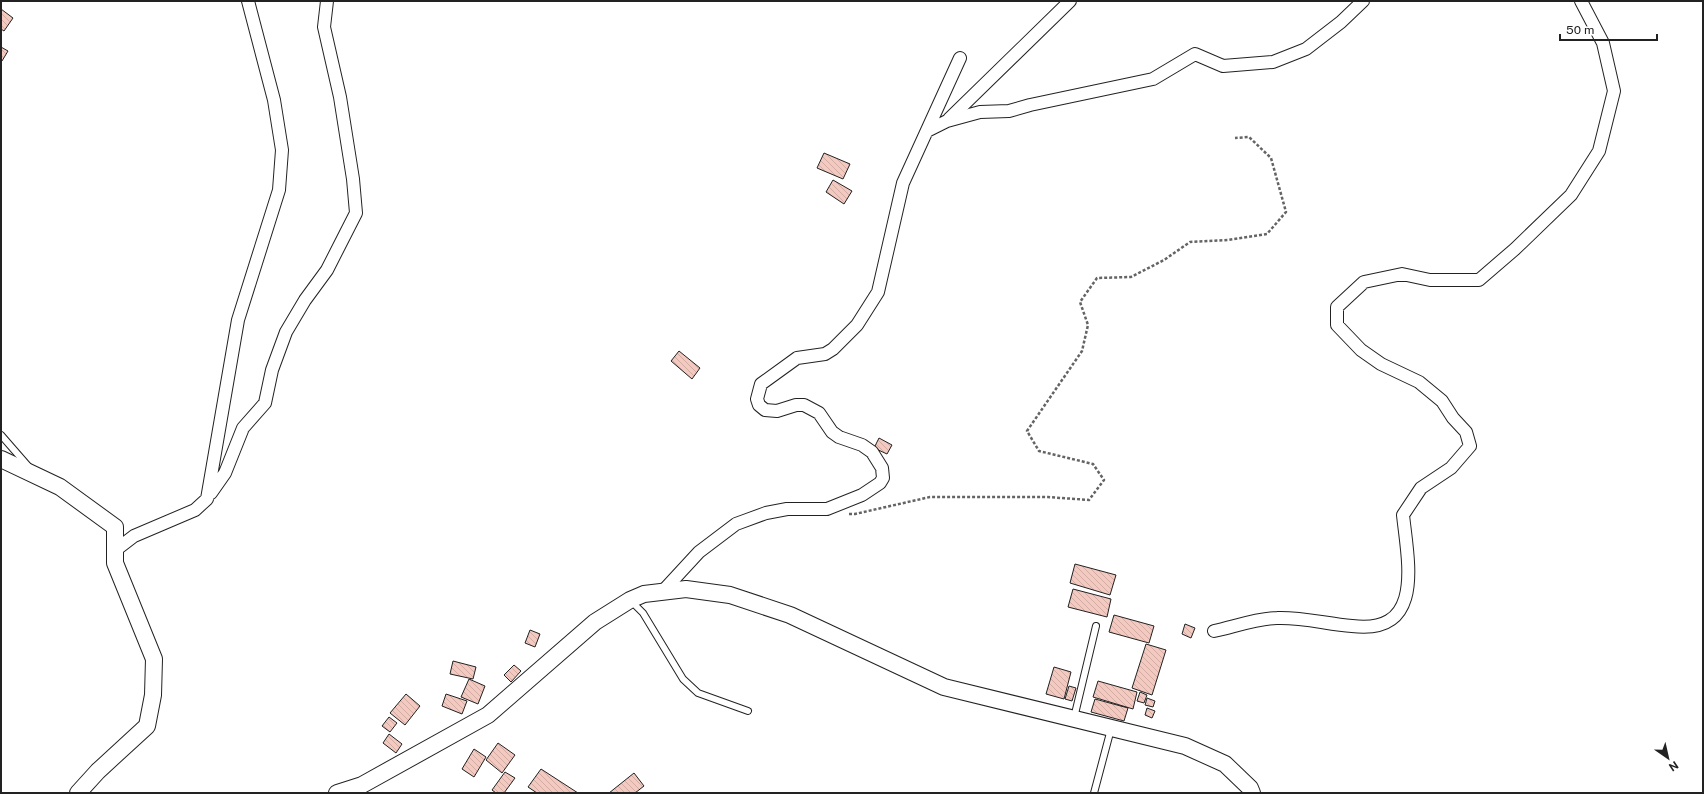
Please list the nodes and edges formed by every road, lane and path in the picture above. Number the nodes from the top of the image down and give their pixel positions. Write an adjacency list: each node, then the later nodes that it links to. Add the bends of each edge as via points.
1 (248, 1): 13 (street, via 274,100 282,150 279,190 238,320)
2 (327, 1): 13 (street, via 324,27 340,97 356,213 327,270 286,332 272,370 265,403 243,428 225,472)
3 (1070, 1): 7 (street)
4 (1363, 1): 7 (street, via 1306,49 1273,62 1223,66 1195,54 1153,79 1009,111 980,112)
5 (1581, 1): 19 (street, via 1603,43 1614,91 1599,151 1571,195 1479,280 1430,280 1402,274 1364,282 1337,308 1337,325 1361,350 1381,364 1419,382 1442,401 1466,432 1470,446 1451,468 1421,488 1403,515 1410,572 1408,596 1397,615 1380,626 1354,627 1294,618 1275,618)
6 (960, 58): 8 (street)
7 (947, 122): 8 (street)
8 (927, 131): 16 (street, via 904,183 878,292 857,325 833,348 825,354 797,358 761,384 757,399 765,410 777,411 804,405 819,413 832,432 872,452 882,468 883,478 862,495 827,509 787,509 766,513 736,524 699,552)
9 (1235, 138): 14 (path, via 1250,137 1271,158 1286,212 1267,234 1190,242 1164,260 1131,277 1097,278 1080,302 1088,325 1082,351 1027,431 1039,451 1093,464 1104,480 1089,500 930,497 855,514)
10 (1, 435): 12 (lane)
11 (1, 459): 12 (main road)
12 (37, 476): 15 (main road, via 60,487 115,527)
13 (207, 498): 15 (street, via 195,510 134,536)
14 (847, 513)
15 (117, 549): 24 (main road, via 115,563 154,659 153,695 147,726)
16 (664, 591): 17 (main road, via 644,594); 21 (main road, via 686,589 730,594 790,615 944,687)
17 (630, 600): 20 (lane, via 644,613 683,679 698,693); 23 (main road, via 594,622 488,715)
18 (1096, 626): 21 (lane)
19 (1214, 631)
20 (748, 711)
21 (1074, 719): 22 (main road)
22 (1111, 729): 26 (lane); 27 (main road, via 1185,746 1225,764)
23 (364, 789): 25 (main road)
24 (78, 793)
25 (337, 793)
26 (1094, 793)
27 (1252, 793)

